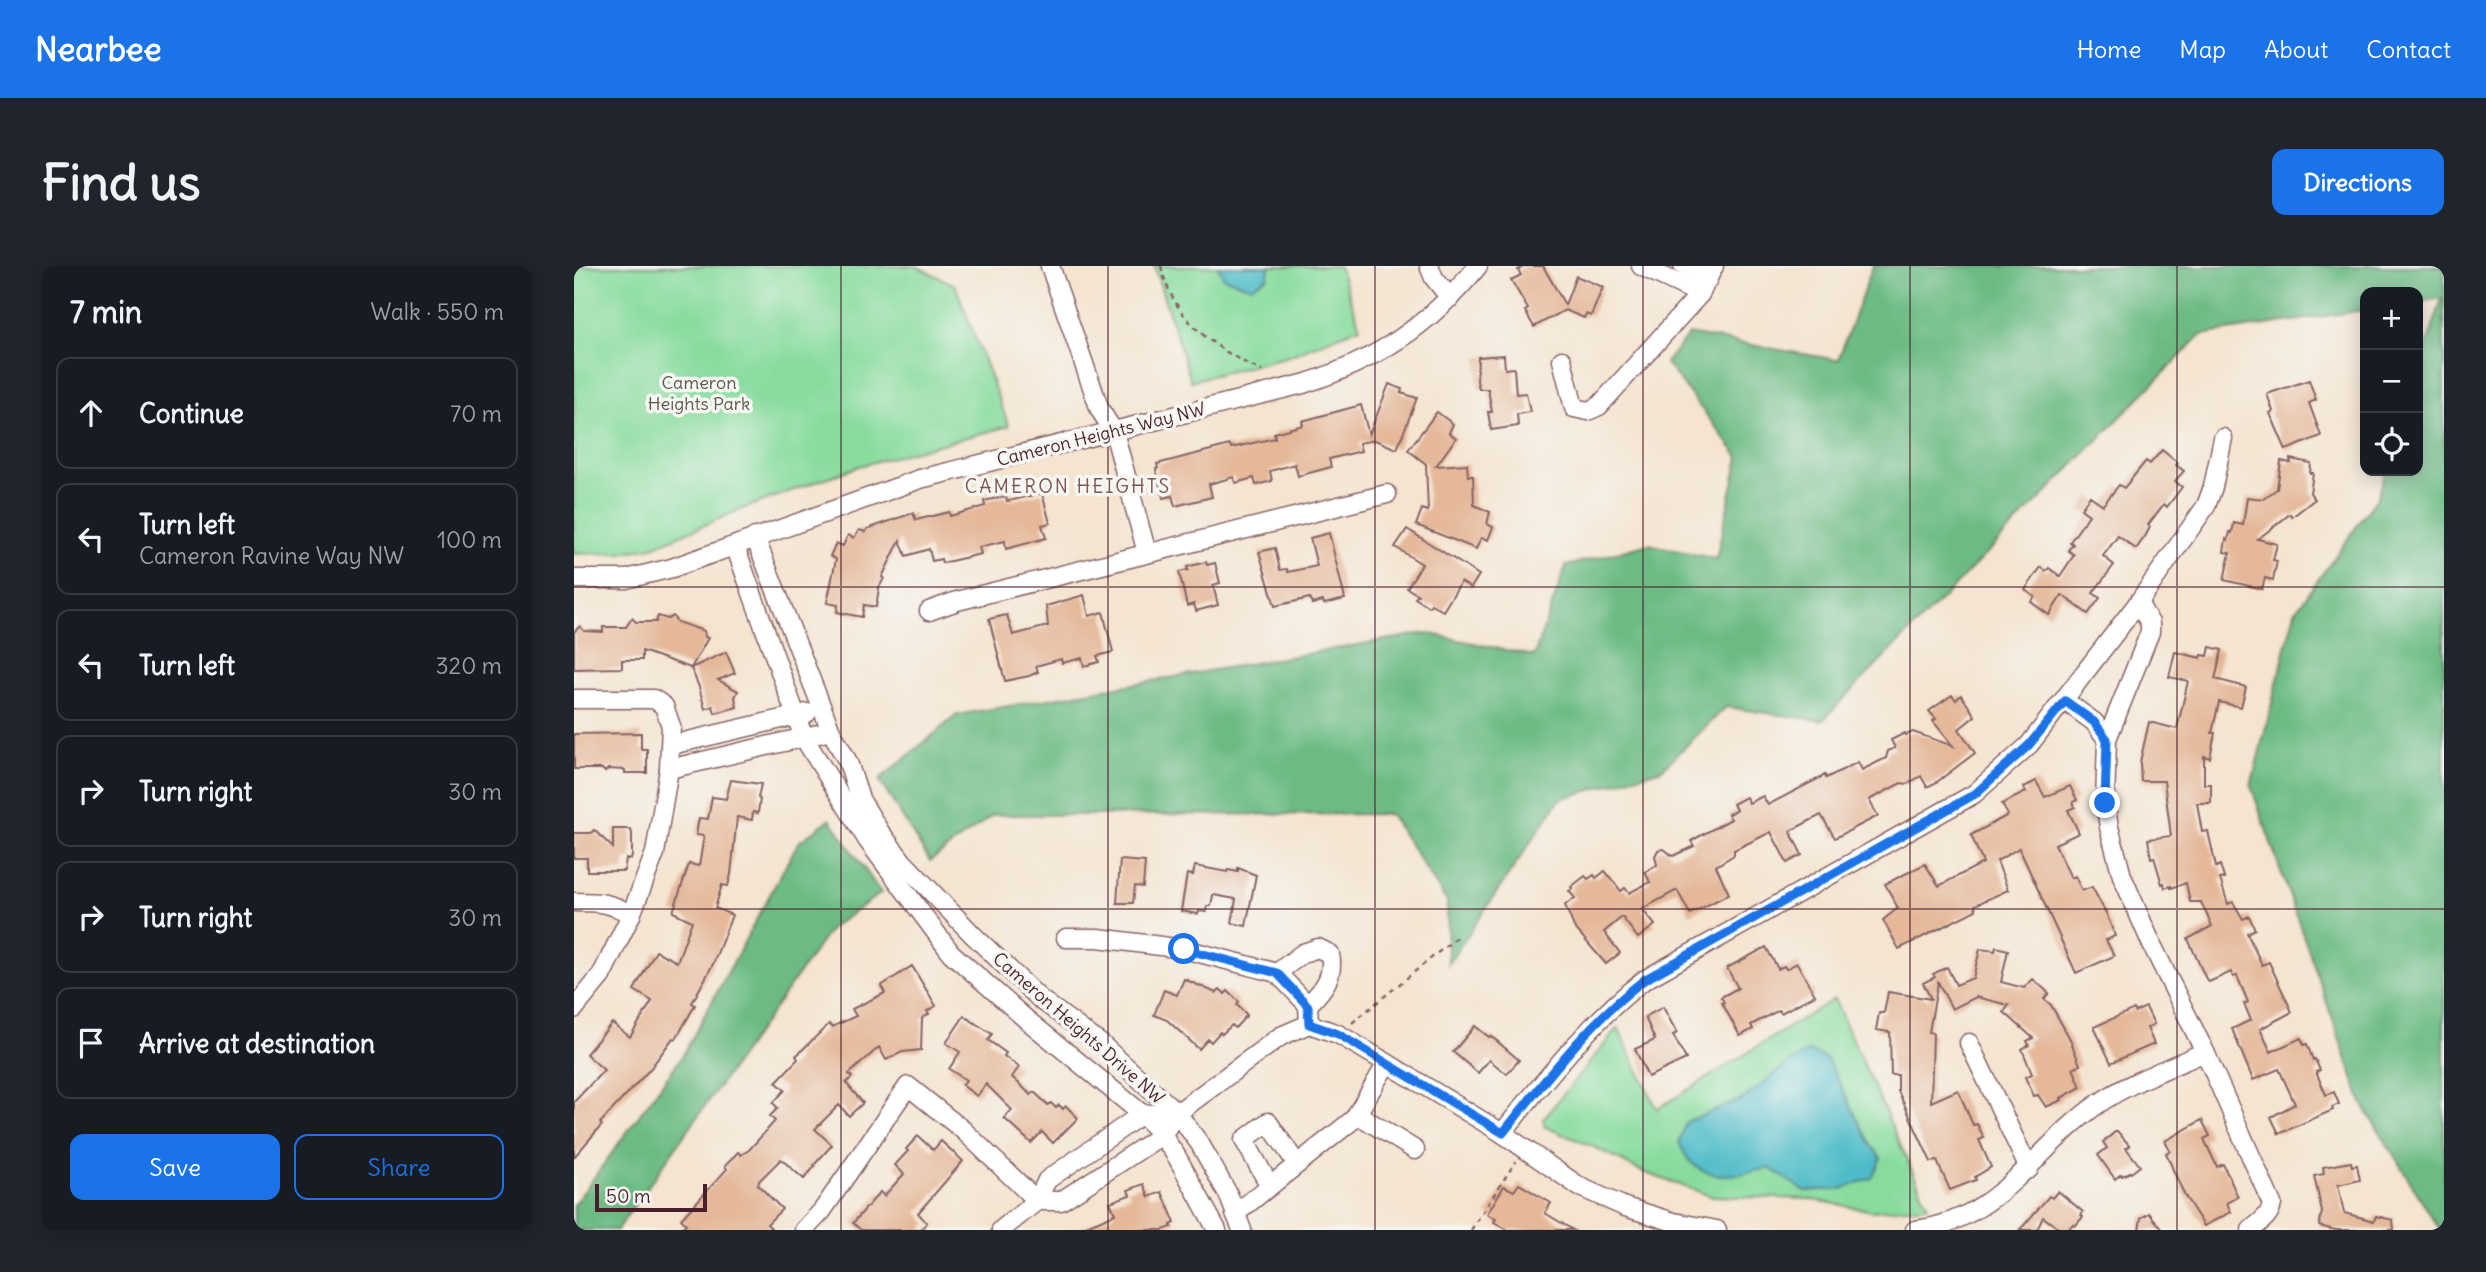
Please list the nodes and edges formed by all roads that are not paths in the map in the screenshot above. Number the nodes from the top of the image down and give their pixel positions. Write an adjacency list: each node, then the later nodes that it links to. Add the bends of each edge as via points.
1 (1049, 266): 9 (street, via 1100,410)
2 (1429, 266): 7 (street)
3 (1478, 266): 7 (street, Cameron Heights Way NW)
4 (1641, 266): 6 (street)
5 (1683, 266): 6 (street)
6 (1707, 280): 8 (street, via 1599,406 1588,411 1574,408)
7 (1450, 298): 9 (street, Cameron Heights Way NW, via 1408,335 1335,374)
8 (1562, 360)
9 (1114, 432): 12 (street, Cameron Heights Way NW, via 920,480); 14 (street)
10 (2223, 438): 16 (street, via 2206,506)
11 (1387, 494): 14 (street)
12 (755, 537): 13 (street, Cameron Heights Way NW); 20 (street, Cameron Heights Drive NW)
13 (735, 546): 15 (street, Cameron Heights Way NW, via 626,579); 21 (street, Cameron Heights Drive NW)
14 (1147, 553): 17 (street)
15 (574, 579)
16 (2138, 603): 19 (street); 24 (street, via 2150,632)
17 (929, 611)
18 (574, 699): 25 (street, via 654,699 664,706)
19 (2065, 701): 24 (street, via 2094,722); 42 (street, via 2029,745 1975,794 1644,980 1591,1028)
20 (822, 709): 21 (street); 22 (street, Cameron Heights Drive NW)
21 (797, 715): 23 (street, Cameron Heights Drive NW); 25 (street)
22 (831, 732): 23 (street); 27 (street, Cameron Heights Drive NW, via 848,762)
23 (804, 738): 26 (street); 27 (street, Cameron Heights Drive NW)
24 (2107, 739): 37 (street, via 2105,803 2122,876)
25 (671, 745): 26 (street)
26 (669, 769): 30 (street, via 655,853)
27 (852, 801): 28 (street, Cameron Heights Drive NW)
28 (898, 868): 39 (street, Cameron Heights Drive NW, via 1040,999 1101,1044); 40 (street, Cameron Heights Drive NW, via 951,953)
29 (574, 902): 30 (street, via 604,902)
30 (631, 915): 34 (street, via 601,976)
31 (1066, 938): 32 (street, via 1184,949)
32 (1277, 973): 33 (street); 33 (street, via 1303,953 1318,948 1330,954 1333,966 1328,981)
33 (1308, 1006): 35 (street)
34 (574, 1009)
35 (1309, 1024): 38 (street, via 1338,1034); 39 (street, via 1281,1036)
36 (1969, 1043): 46 (street)
37 (2205, 1052): 46 (street, via 2100,1103 2072,1124); 56 (street, via 2272,1204 2266,1218)
38 (1387, 1063): 41 (street); 42 (street)
39 (1177, 1113): 40 (street); 43 (street); 49 (street, Cameron Heights Drive NW, via 1228,1194)
40 (1142, 1114): 43 (street, Cameron Heights Drive NW); 48 (street, via 1047,1180)
41 (1357, 1114): 44 (street); 45 (street)
42 (1503, 1133): 53 (street, via 1580,1187 1625,1207)
43 (1162, 1135): 48 (street, via 1061,1201); 52 (street, Cameron Heights Drive NW)
44 (1415, 1150)
45 (1297, 1164): 47 (street); 47 (street, via 1268,1122 1244,1140)
46 (2029, 1169): 55 (street, via 1982,1206)
47 (1270, 1186): 49 (street)
48 (1037, 1201): 50 (street, via 963,1130 908,1086); 51 (street)
49 (1238, 1222)
50 (804, 1230)
51 (1001, 1230)
52 (1217, 1230)
53 (1717, 1230)
54 (1915, 1230): 55 (street)
55 (1923, 1230)
56 (2251, 1230)

